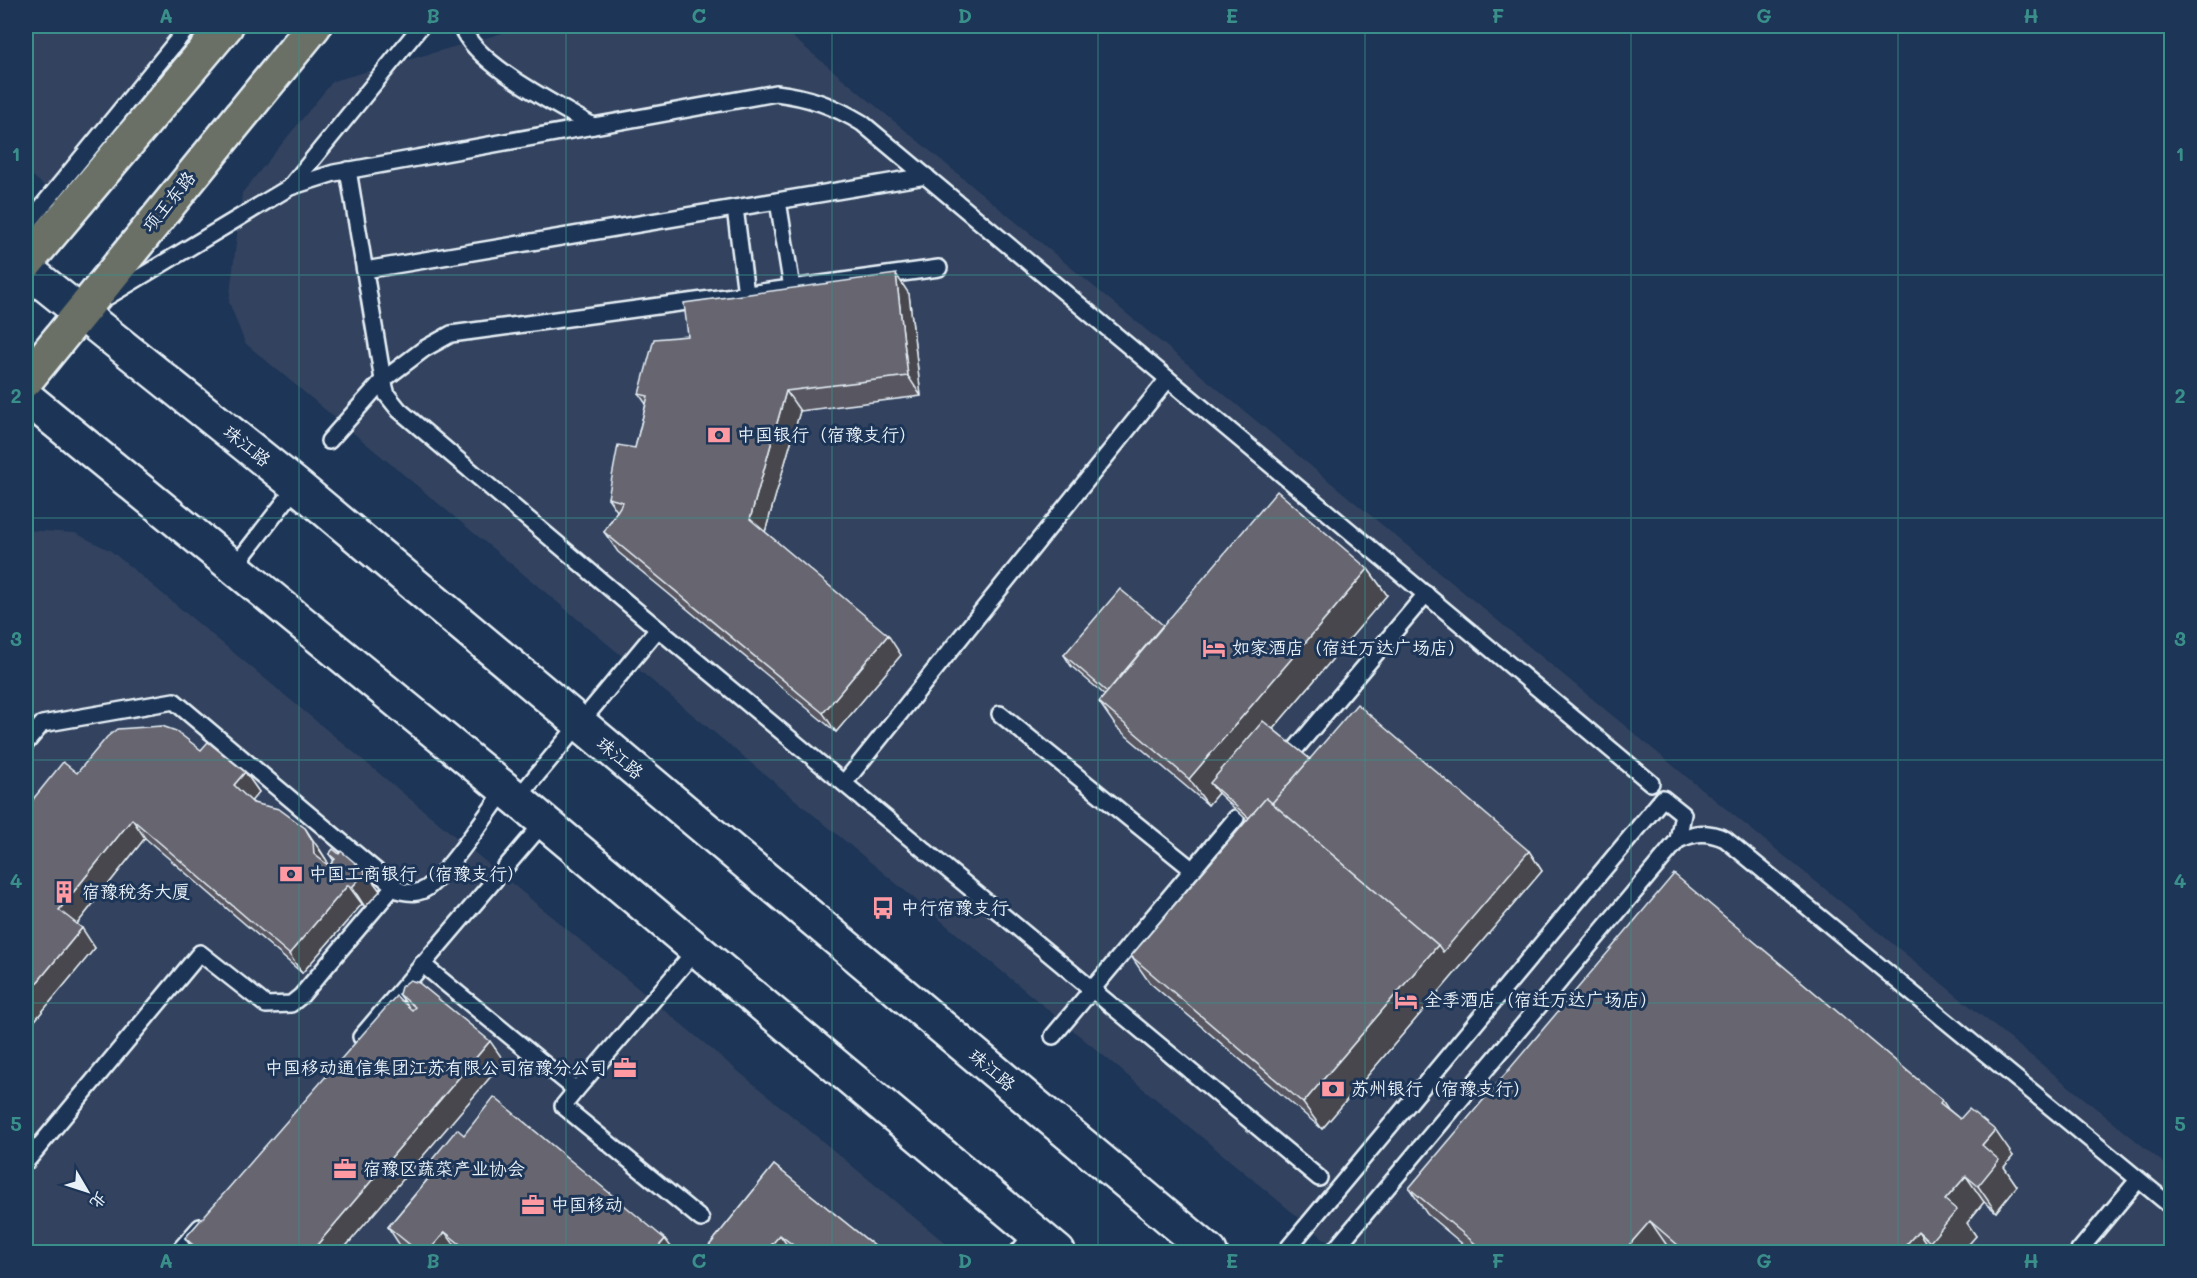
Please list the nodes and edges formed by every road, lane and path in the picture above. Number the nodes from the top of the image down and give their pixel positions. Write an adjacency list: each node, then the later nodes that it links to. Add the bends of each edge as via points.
1 (189, 26): 12 (lane)
2 (226, 26): 13 (main road)
3 (314, 26): 19 (main road, 项王东路)
4 (421, 26): 9 (lane)
5 (461, 26): 6 (lane, via 492,63)
6 (593, 126): 7 (lane); 8 (lane, via 776,93 804,96 835,107 862,123)
7 (348, 170): 9 (lane); 16 (lane)
8 (926, 176): 10 (lane); 20 (lane)
9 (290, 187): 19 (lane)
10 (778, 201): 11 (lane); 17 (lane)
11 (735, 208): 16 (lane); 18 (lane)
12 (26, 225)
13 (26, 263)
14 (939, 268): 17 (lane)
15 (26, 269): 19 (street, 珠江路)
16 (365, 270): 22 (lane)
17 (792, 288): 18 (lane)
18 (746, 294): 22 (lane, via 451,334)
19 (79, 313): 21 (main road, 项王东路); 25 (street, 珠江路)
20 (1168, 379): 27 (lane); 33 (lane)
21 (26, 380)
22 (383, 380): 24 (lane); 28 (lane, via 387,395 399,410)
23 (26, 397): 26 (street)
24 (329, 441)
25 (297, 486): 26 (lane); 30 (street, 珠江路)
26 (235, 566): 35 (street)
27 (1426, 594): 32 (lane); 34 (lane)
28 (658, 629): 30 (lane); 33 (lane)
29 (1000, 714): 39 (lane)
30 (579, 723): 35 (lane); 55 (street, 珠江路)
31 (26, 743): 40 (lane, via 42,724 174,701)
32 (1297, 747)
33 (844, 783): 43 (lane)
34 (1652, 783)
35 (511, 794): 37 (street); 40 (lane, via 427,888 412,894)
36 (1236, 818): 39 (lane)
37 (544, 822): 41 (street); 42 (lane)
38 (1678, 840): 49 (lane, via 1694,832 1725,839); 56 (lane, via 1683,814 1663,798); 57 (lane)
39 (1193, 870): 43 (lane)
40 (394, 886): 47 (lane, via 291,1005 266,1005 200,953)
41 (696, 950): 46 (lane); 53 (street)
42 (422, 964): 45 (lane); 46 (lane)
43 (1092, 990): 44 (lane); 48 (lane)
44 (1053, 1036)
45 (353, 1045)
46 (576, 1090): 52 (lane, via 563,1106)
47 (26, 1162)
48 (1319, 1178)
49 (2138, 1180): 50 (lane); 58 (lane)
50 (2172, 1207)
51 (208, 1216): 54 (lane)
52 (701, 1219)
53 (1037, 1246)
54 (178, 1252)
55 (1210, 1252)
56 (1285, 1252)
57 (1333, 1252)
58 (2078, 1252)

